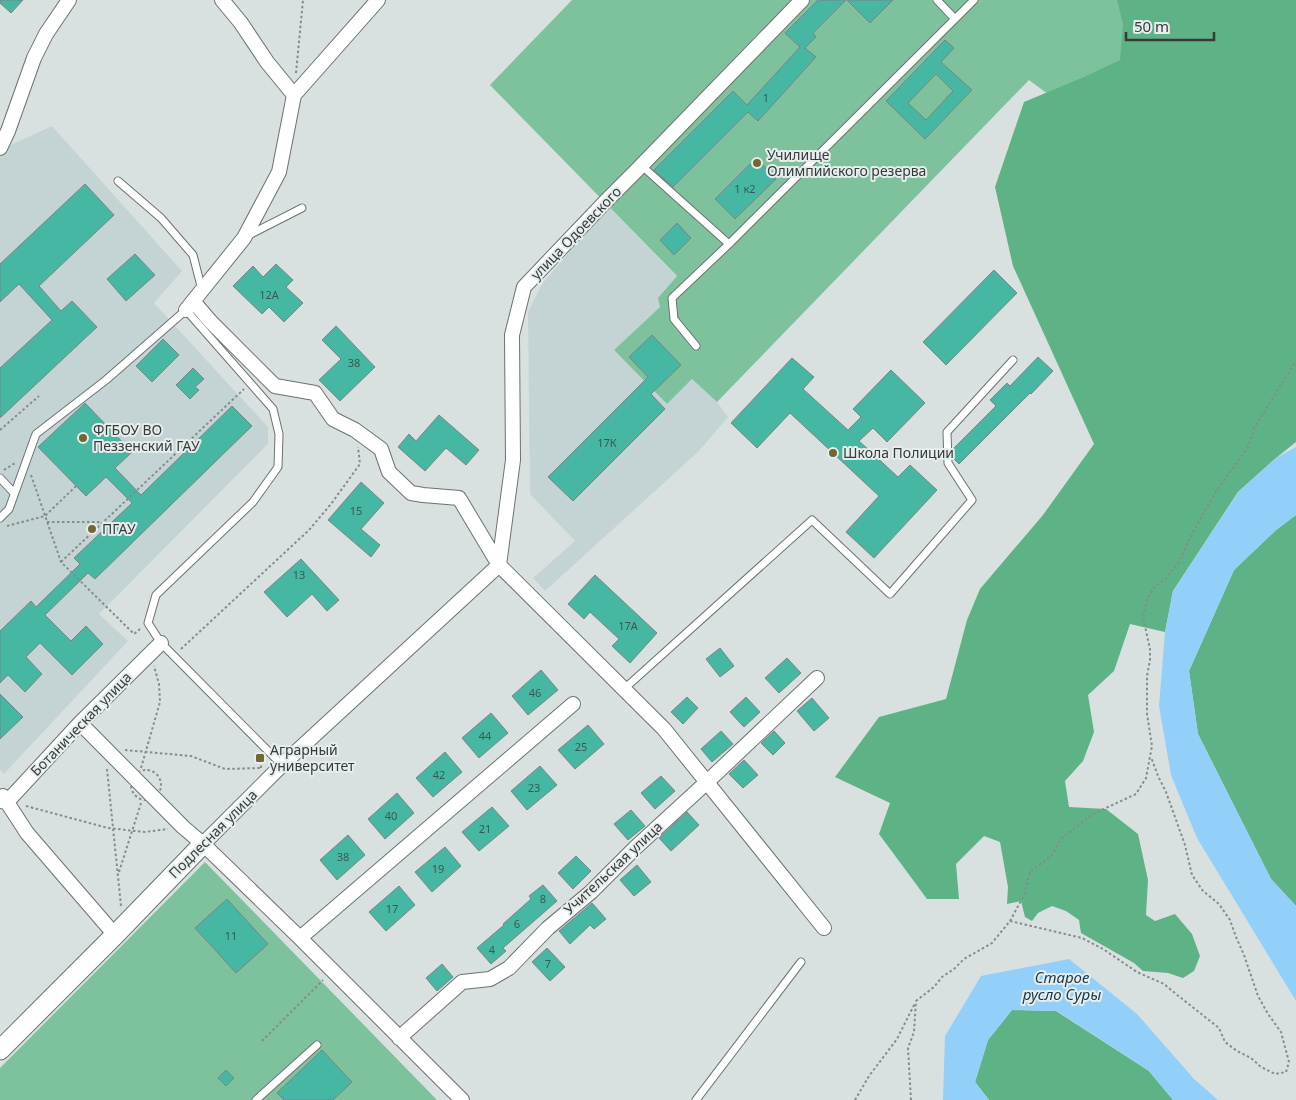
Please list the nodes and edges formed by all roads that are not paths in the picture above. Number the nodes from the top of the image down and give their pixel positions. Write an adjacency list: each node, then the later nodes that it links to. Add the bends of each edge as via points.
1 (69, 0): 9 (street, via 34,58)
2 (222, 0): 8 (street)
3 (378, 0): 8 (street)
4 (802, 0): 10 (street, улица Одоевского)
5 (937, 0): 7 (lane)
6 (974, 0): 7 (lane)
7 (955, 19): 14 (lane)
8 (294, 95): 13 (street, via 279,172)
9 (0, 148)
10 (642, 166): 14 (lane); 21 (street, улица Одоевского, via 524,287 512,334 513,460)
11 (118, 181): 15 (lane, via 161,218 193,255)
12 (302, 208): 13 (lane)
13 (244, 238): 15 (street)
14 (729, 244): 16 (lane, via 672,298 674,319)
15 (194, 300): 19 (lane, via 106,380 36,434); 21 (street, via 210,321 275,386 315,393 334,419 381,449 389,472 411,493 459,498); 22 (lane, via 250,383 273,409 279,434 278,467 253,502 156,595 148,623)
16 (696, 346)
17 (1013, 360): 24 (lane, via 947,432 948,463 972,500 890,594 812,520)
18 (0, 478): 19 (lane)
19 (14, 493): 20 (lane, via 9,509)
20 (0, 518)
21 (499, 565): 24 (street); 27 (street, Подлесная улица)
22 (161, 643): 26 (street, Ботаническая улица); 27 (lane)
23 (817, 678): 28 (street, Учительская улица)
24 (624, 689): 28 (street, via 664,729)
25 (574, 704): 33 (street)
26 (80, 723): 29 (street, Ботаническая улица); 30 (street)
27 (282, 765): 30 (street, Подлесная улица)
28 (707, 782): 31 (street); 35 (street, Учительская улица, via 509,968 490,979 462,982)
29 (2, 798): 32 (street, via 27,833)
30 (203, 844): 32 (street, Подлесная улица); 33 (street)
31 (824, 928)
32 (115, 935): 37 (street, Подлесная улица)
33 (300, 938): 35 (street)
34 (801, 962): 40 (lane)
35 (399, 1038): 39 (street)
36 (317, 1045): 38 (lane)
37 (0, 1050)
38 (256, 1100)
39 (462, 1100)
40 (696, 1100)

